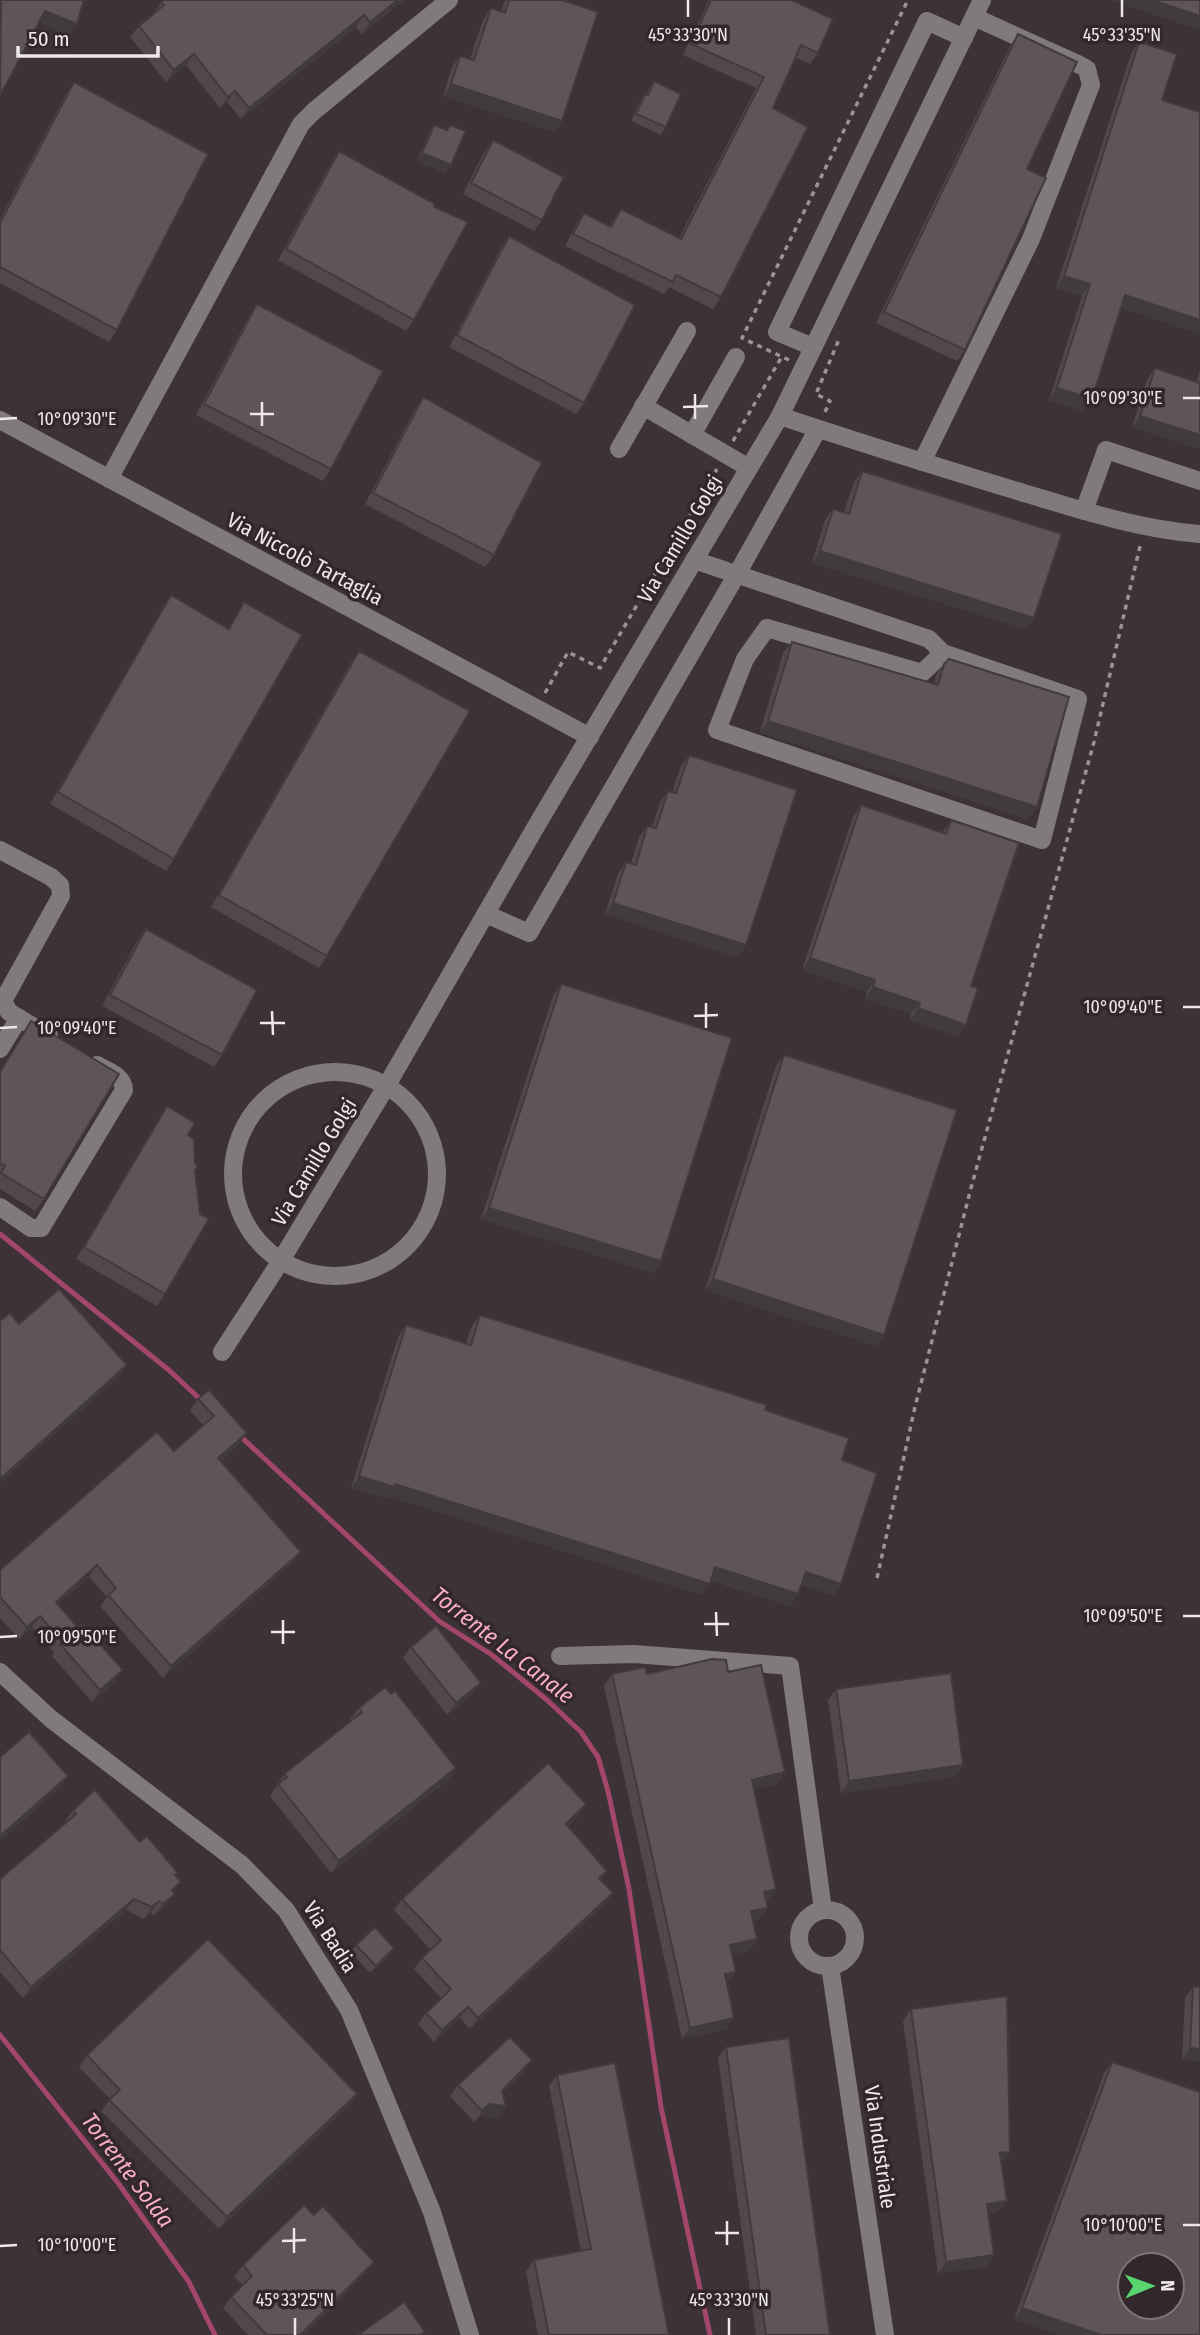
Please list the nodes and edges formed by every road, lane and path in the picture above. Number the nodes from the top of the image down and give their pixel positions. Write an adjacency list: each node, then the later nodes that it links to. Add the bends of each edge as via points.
1 (449, 0): 18 (street, via 301,124)
2 (908, 0): 9 (path, via 742,338 781,358)
3 (982, 0): 4 (street, Via Camillo Golgi)
4 (974, 17): 5 (street, Via Camillo Golgi); 16 (street, via 1087,69 1091,85 1031,239)
5 (964, 37): 7 (street, Via Camillo Golgi); 7 (street, via 927,22 777,332)
6 (687, 331): 10 (street)
7 (813, 348): 9 (street, Via Camillo Golgi)
8 (736, 356): 14 (street)
9 (805, 364): 11 (street, Via Camillo Golgi)
10 (643, 406): 14 (street); 15 (street)
11 (780, 416): 13 (street); 17 (street, Via Camillo Golgi)
12 (0, 420): 18 (street, Via Niccolò Tartaglia)
13 (818, 429): 16 (street); 24 (street)
14 (692, 435): 17 (street)
15 (618, 449)
16 (922, 462): 20 (street)
17 (749, 468): 23 (street, Via Camillo Golgi)
18 (109, 479): 28 (street, Via Niccolò Tartaglia)
19 (1200, 481): 20 (street, via 1106,450)
20 (1084, 511): 21 (street)
21 (1145, 526): 22 (street); 39 (path, via 1094,742 918,1395)
22 (1200, 534)
23 (694, 560): 24 (street); 28 (street, Via Camillo Golgi)
24 (737, 574): 26 (street, via 929,639); 30 (street, via 529,933)
25 (653, 578): 27 (path, via 600,668 568,652)
26 (943, 653): 26 (street, via 922,673 767,628 745,659 717,730 1042,840 1077,699)
27 (544, 695)
28 (590, 737): 30 (street, Via Camillo Golgi)
29 (0, 850): 31 (street, via 60,885 61,896 5,997 6,1009)
30 (486, 914): 35 (street, Via Camillo Golgi)
31 (19, 1018): 32 (street); 33 (street)
32 (64, 1045)
33 (0, 1049)
34 (86, 1058): 36 (street, via 120,1078 124,1090 41,1228 31,1228)
35 (387, 1085): 37 (street, Via Camillo Golgi); 37 (street, Via Camillo Golgi, via 354,1073 318,1072 285,1084 257,1107 239,1137 232,1172 237,1207 254,1238); 37 (street, Via Camillo Golgi, via 412,1106 432,1144 437,1165 435,1198 423,1228 402,1253 374,1270 353,1275 310,1275)
36 (0, 1207)
37 (280, 1262): 38 (street)
38 (222, 1352)
39 (877, 1578)
40 (560, 1656): 42 (street, via 634,1654 790,1666)
41 (0, 1672): 44 (street, Via Badia, via 51,1719 242,1865 286,1910 349,2010 432,2212)
42 (823, 1910): 43 (street, via 847,1919 855,1935 846,1959); 43 (street, via 801,1927 799,1946 811,1962)
43 (830, 1966): 45 (street, Via Industriale)
44 (470, 2335)
45 (885, 2335)

